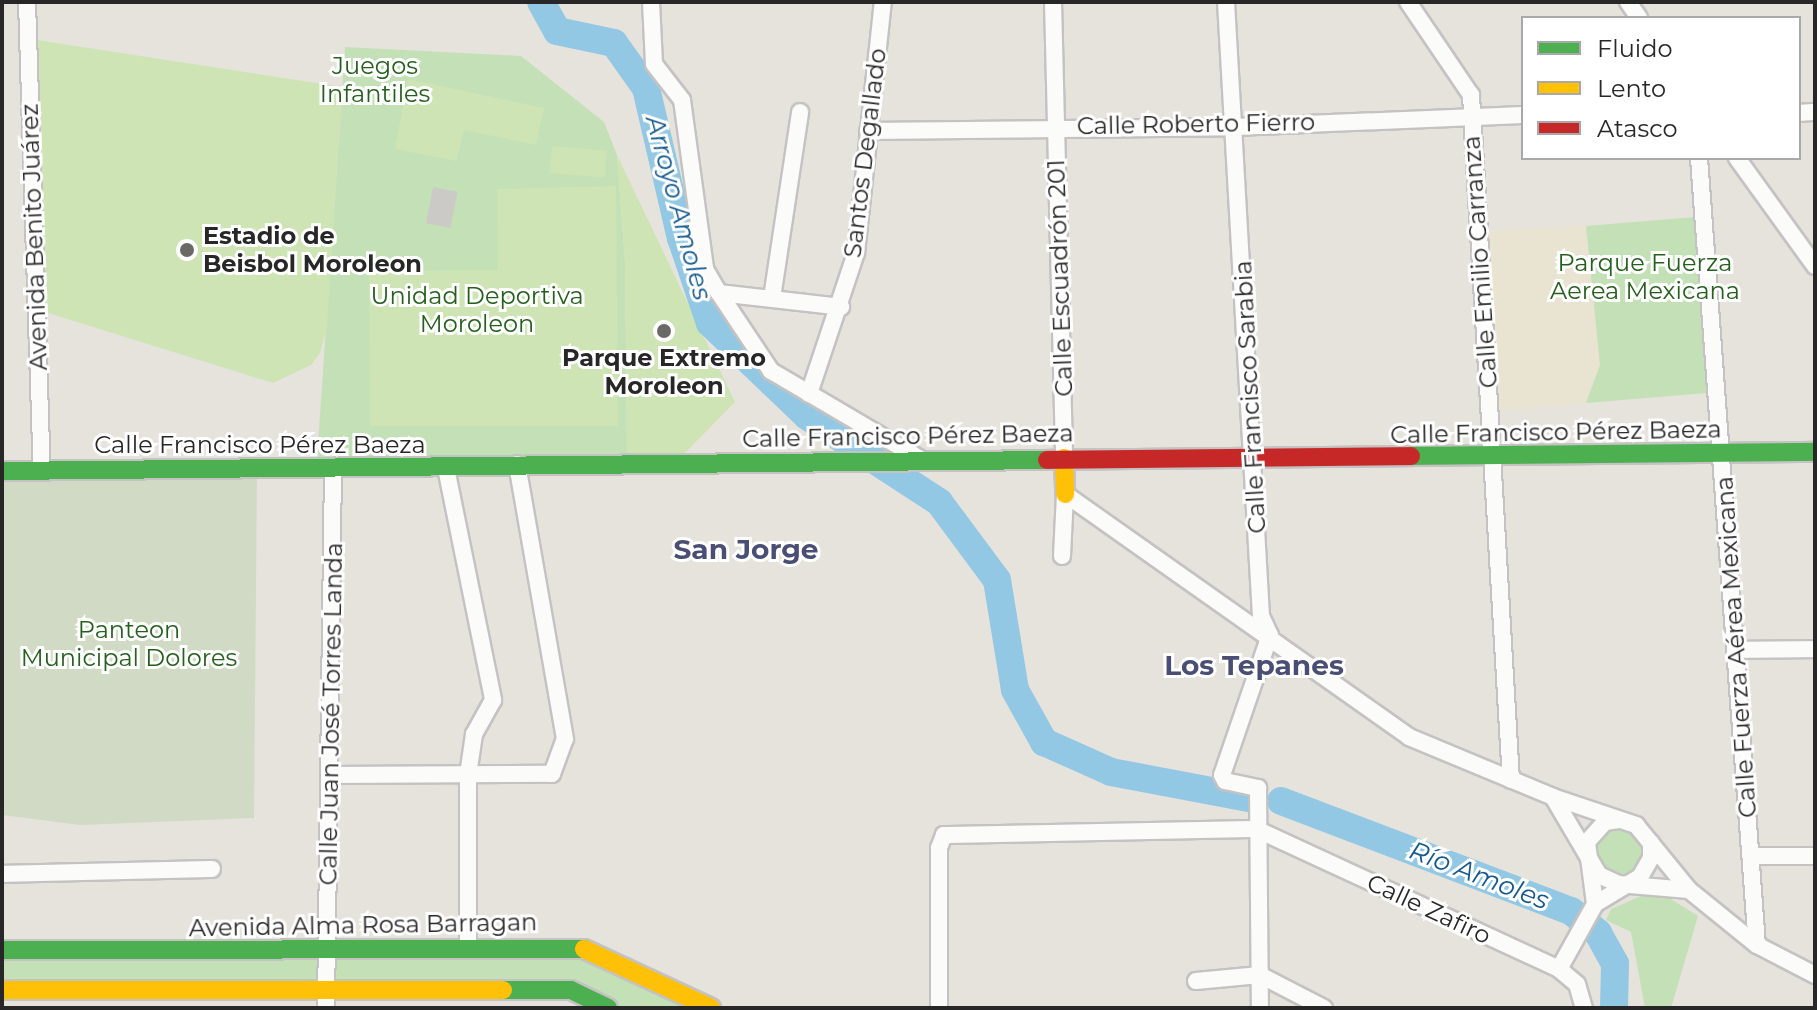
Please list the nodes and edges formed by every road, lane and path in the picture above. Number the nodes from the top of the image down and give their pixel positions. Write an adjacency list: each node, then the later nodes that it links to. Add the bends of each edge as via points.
1 (27, 2): 30 (street, Avenida Benito Juárez)
2 (651, 2): 16 (street, via 654,64 682,100 705,269)
3 (883, 2): 12 (street, Santos Degallado)
4 (1053, 2): 10 (street, Calle Escuadrón 201)
5 (1226, 2): 11 (street, Calle Francisco Sarabia)
6 (1408, 2): 8 (street, Calle Emilio Carranza, via 1471,95)
7 (800, 112): 17 (street)
8 (1471, 115): 9 (street, Calle Roberto Fierro); 11 (street, Calle Roberto Fierro); 22 (street, Calle Emilio Carranza)
9 (1521, 115)
10 (1056, 126): 11 (street, Calle Roberto Fierro); 12 (street, Calle Roberto Fierro); 23 (street, Calle Escuadrón 201)
11 (1235, 127): 24 (street, Calle Francisco Sarabia)
12 (868, 131): 18 (street, Santos Degallado, via 856,253)
13 (1699, 160): 21 (street, Calle Fuerza Aérea Mexicana)
14 (1738, 160): 15 (street)
15 (1815, 266)
16 (719, 293): 17 (street); 19 (street, via 771,371)
17 (772, 298): 18 (street)
18 (841, 307): 19 (street, Santos Degallado)
19 (809, 394): 25 (street)
20 (1815, 452): 21 (street, Calle Francisco Pérez Baeza)
21 (1721, 454): 22 (street, Calle Francisco Pérez Baeza); 35 (street, Calle Fuerza Aérea Mexicana)
22 (1493, 457): 24 (street, Calle Francisco Pérez Baeza); 38 (street, Calle Emilio Carranza)
23 (1064, 458): 24 (street, Calle Francisco Pérez Baeza); 25 (street, Calle Francisco Pérez Baeza); 31 (street)
24 (1255, 458): 33 (street, Calle Francisco Sarabia, via 1261,616)
25 (922, 461): 26 (street, Calle Francisco Pérez Baeza)
26 (517, 464): 28 (street, Calle Francisco Pérez Baeza); 37 (street, via 565,739 552,774)
27 (333, 468): 28 (street, Calle Francisco Pérez Baeza); 30 (street, Calle Francisco Pérez Baeza); 36 (street, Calle Juan José Torres Landa)
28 (446, 468): 37 (street, via 493,700 474,734)
29 (2, 471): 30 (street, Calle Francisco Pérez Baeza)
30 (42, 471)
31 (1065, 494): 32 (street); 33 (street, via 1165,569)
32 (1062, 556)
33 (1270, 635): 38 (street, via 1409,737); 41 (street, via 1222,775 1225,781 1258,788)
34 (1815, 649): 35 (street)
35 (1735, 650): 43 (street, Calle Fuerza Aérea Mexicana)
36 (331, 775): 37 (street); 54 (street, Calle Juan José Torres Landa)
37 (468, 775): 53 (street)
38 (1511, 780): 39 (street)
39 (1553, 797): 40 (street); 45 (street)
40 (1624, 821): 42 (street, via 1643,830); 45 (street, via 1605,822 1591,836)
41 (1256, 825): 55 (street, Calle Zafiro); 56 (street); 63 (street, via 944,835 939,848)
42 (1650, 842): 48 (street, via 1648,868); 49 (street)
43 (1751, 856): 44 (street); 51 (street, Calle Fuerza Aérea Mexicana)
44 (1815, 856)
45 (1588, 862): 48 (street, via 1599,875); 50 (street)
46 (212, 869): 47 (street)
47 (2, 874)
48 (1623, 885): 49 (street); 50 (street)
49 (1689, 890): 51 (street)
50 (1594, 909): 55 (street)
51 (1757, 945): 57 (street)
52 (2, 950): 54 (street, Avenida Alma Rosa Barragan)
53 (468, 950): 54 (street, Avenida Alma Rosa Barragan); 62 (street, Avenida Alma Rosa Barragan, via 580,947)
54 (327, 952): 60 (street, Calle Juan José Torres Landa)
55 (1559, 969): 66 (street, Calle Zafiro, via 1577,984)
56 (1260, 975): 58 (street); 64 (street); 65 (street)
57 (1815, 975)
58 (1196, 981)
59 (2, 990): 60 (street)
60 (326, 998): 61 (street, via 571,990)
61 (608, 1008)
62 (711, 1008)
63 (939, 1008)
64 (1260, 1008)
65 (1324, 1008)
66 (1584, 1008)

